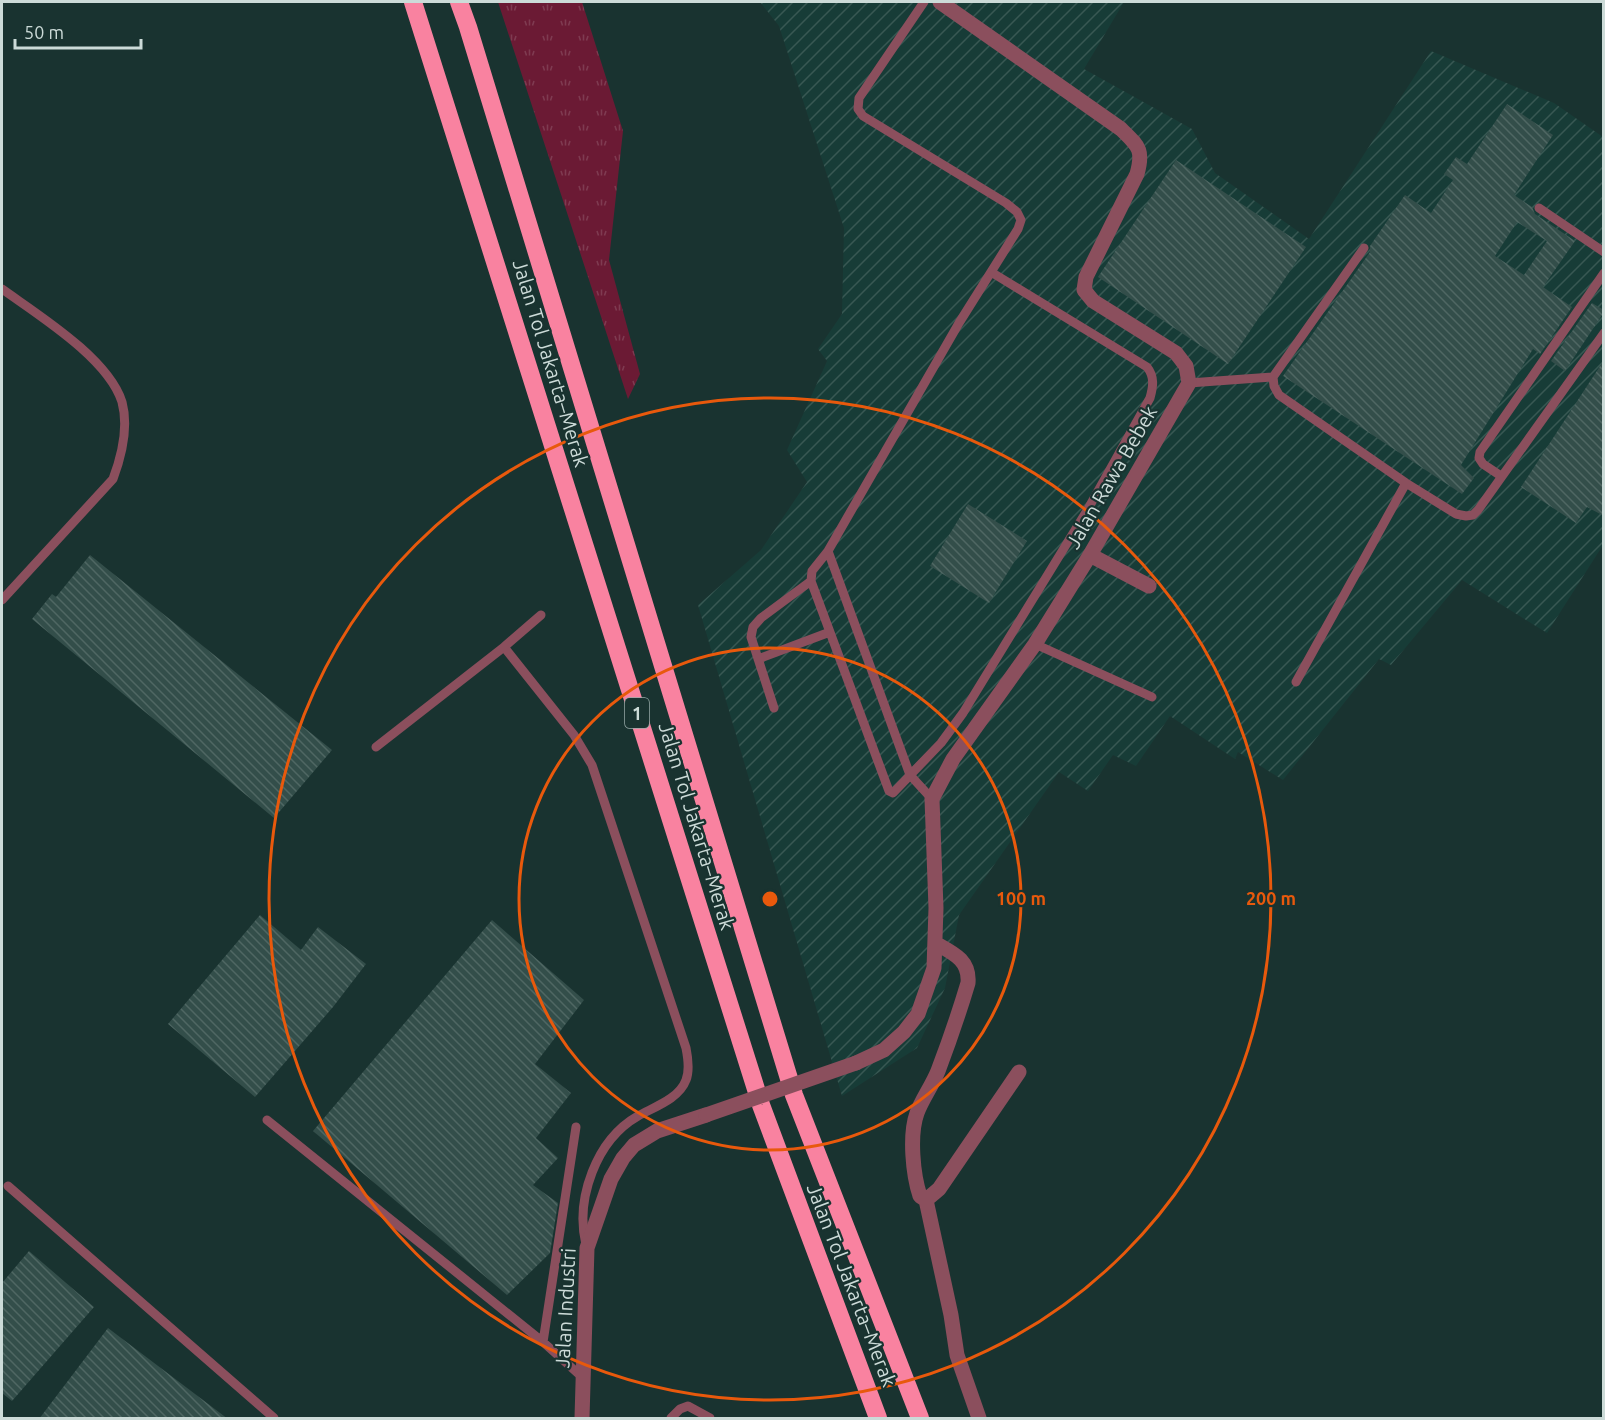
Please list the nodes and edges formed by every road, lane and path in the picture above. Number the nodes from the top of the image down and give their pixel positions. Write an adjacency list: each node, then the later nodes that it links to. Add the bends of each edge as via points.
1 (414, 2): 45 (highway, Jalan Tol Jakarta–Merak / 1, via 761,1105)
2 (459, 2): 46 (highway, Jalan Tol Jakarta–Merak / 1, via 794,1095)
3 (924, 2): 8 (lane, via 859,98 858,109 863,116 1020,215 1018,230)
4 (940, 2): 13 (street, via 1121,129 1135,143 1141,158 1137,174 1086,277 1084,290 1092,301 1176,353 1186,366)
5 (1539, 208): 7 (lane)
6 (1364, 248): 12 (lane)
7 (1604, 252)
8 (991, 272): 16 (lane); 30 (lane, via 1147,367 1152,373 1153,387 1088,510 998,660 947,736)
9 (1604, 273): 14 (lane, via 1480,452 1483,464)
10 (2, 289): 20 (lane, via 75,342 113,382 122,403 125,428 122,456 113,479)
11 (1604, 333): 14 (lane)
12 (1273, 377): 13 (lane); 15 (lane, via 1279,395)
13 (1189, 383): 17 (street, Jalan Rawa Bebek)
14 (1502, 476): 15 (lane, via 1478,510 1466,516 1456,514)
15 (1406, 483): 26 (lane)
16 (828, 551): 18 (lane, via 812,571); 30 (lane)
17 (1090, 555): 19 (street); 23 (street, Jalan Rawa Bebek)
18 (811, 581): 22 (lane); 25 (lane, via 753,627 751,637)
19 (1149, 586)
20 (2, 600)
21 (542, 615): 24 (lane)
22 (830, 632): 25 (lane); 30 (lane, via 889,791 893,793)
23 (1035, 644): 27 (lane); 31 (street, Jalan Rawa Bebek, via 953,759)
24 (504, 647): 29 (lane); 38 (lane, via 574,735 592,765 686,1048 686,1081 662,1104 620,1130 592,1173 582,1228)
25 (758, 659): 28 (lane)
26 (1296, 682)
27 (1152, 697)
28 (774, 708)
29 (376, 747)
30 (910, 775): 31 (lane)
31 (932, 799): 32 (street)
32 (935, 943): 37 (street, via 964,961 969,976 951,1035 914,1124 915,1179 920,1197); 38 (street, Jalan Industri, bridge, via 934,968 918,1014 884,1050 657,1131 634,1145 611,1179)
33 (1019, 1072): 37 (street, via 939,1189)
34 (267, 1120): 39 (lane)
35 (576, 1127): 39 (lane)
36 (8, 1186): 41 (lane)
37 (926, 1200): 47 (street, via 957,1355)
38 (587, 1248): 40 (street, Jalan Industri)
39 (543, 1342): 40 (lane)
40 (582, 1377): 42 (street, Jalan Industri)
41 (274, 1419)
42 (582, 1419)
43 (671, 1419): 44 (lane, via 688,1406)
44 (710, 1419)
45 (878, 1419)
46 (920, 1419)
47 (979, 1419)

